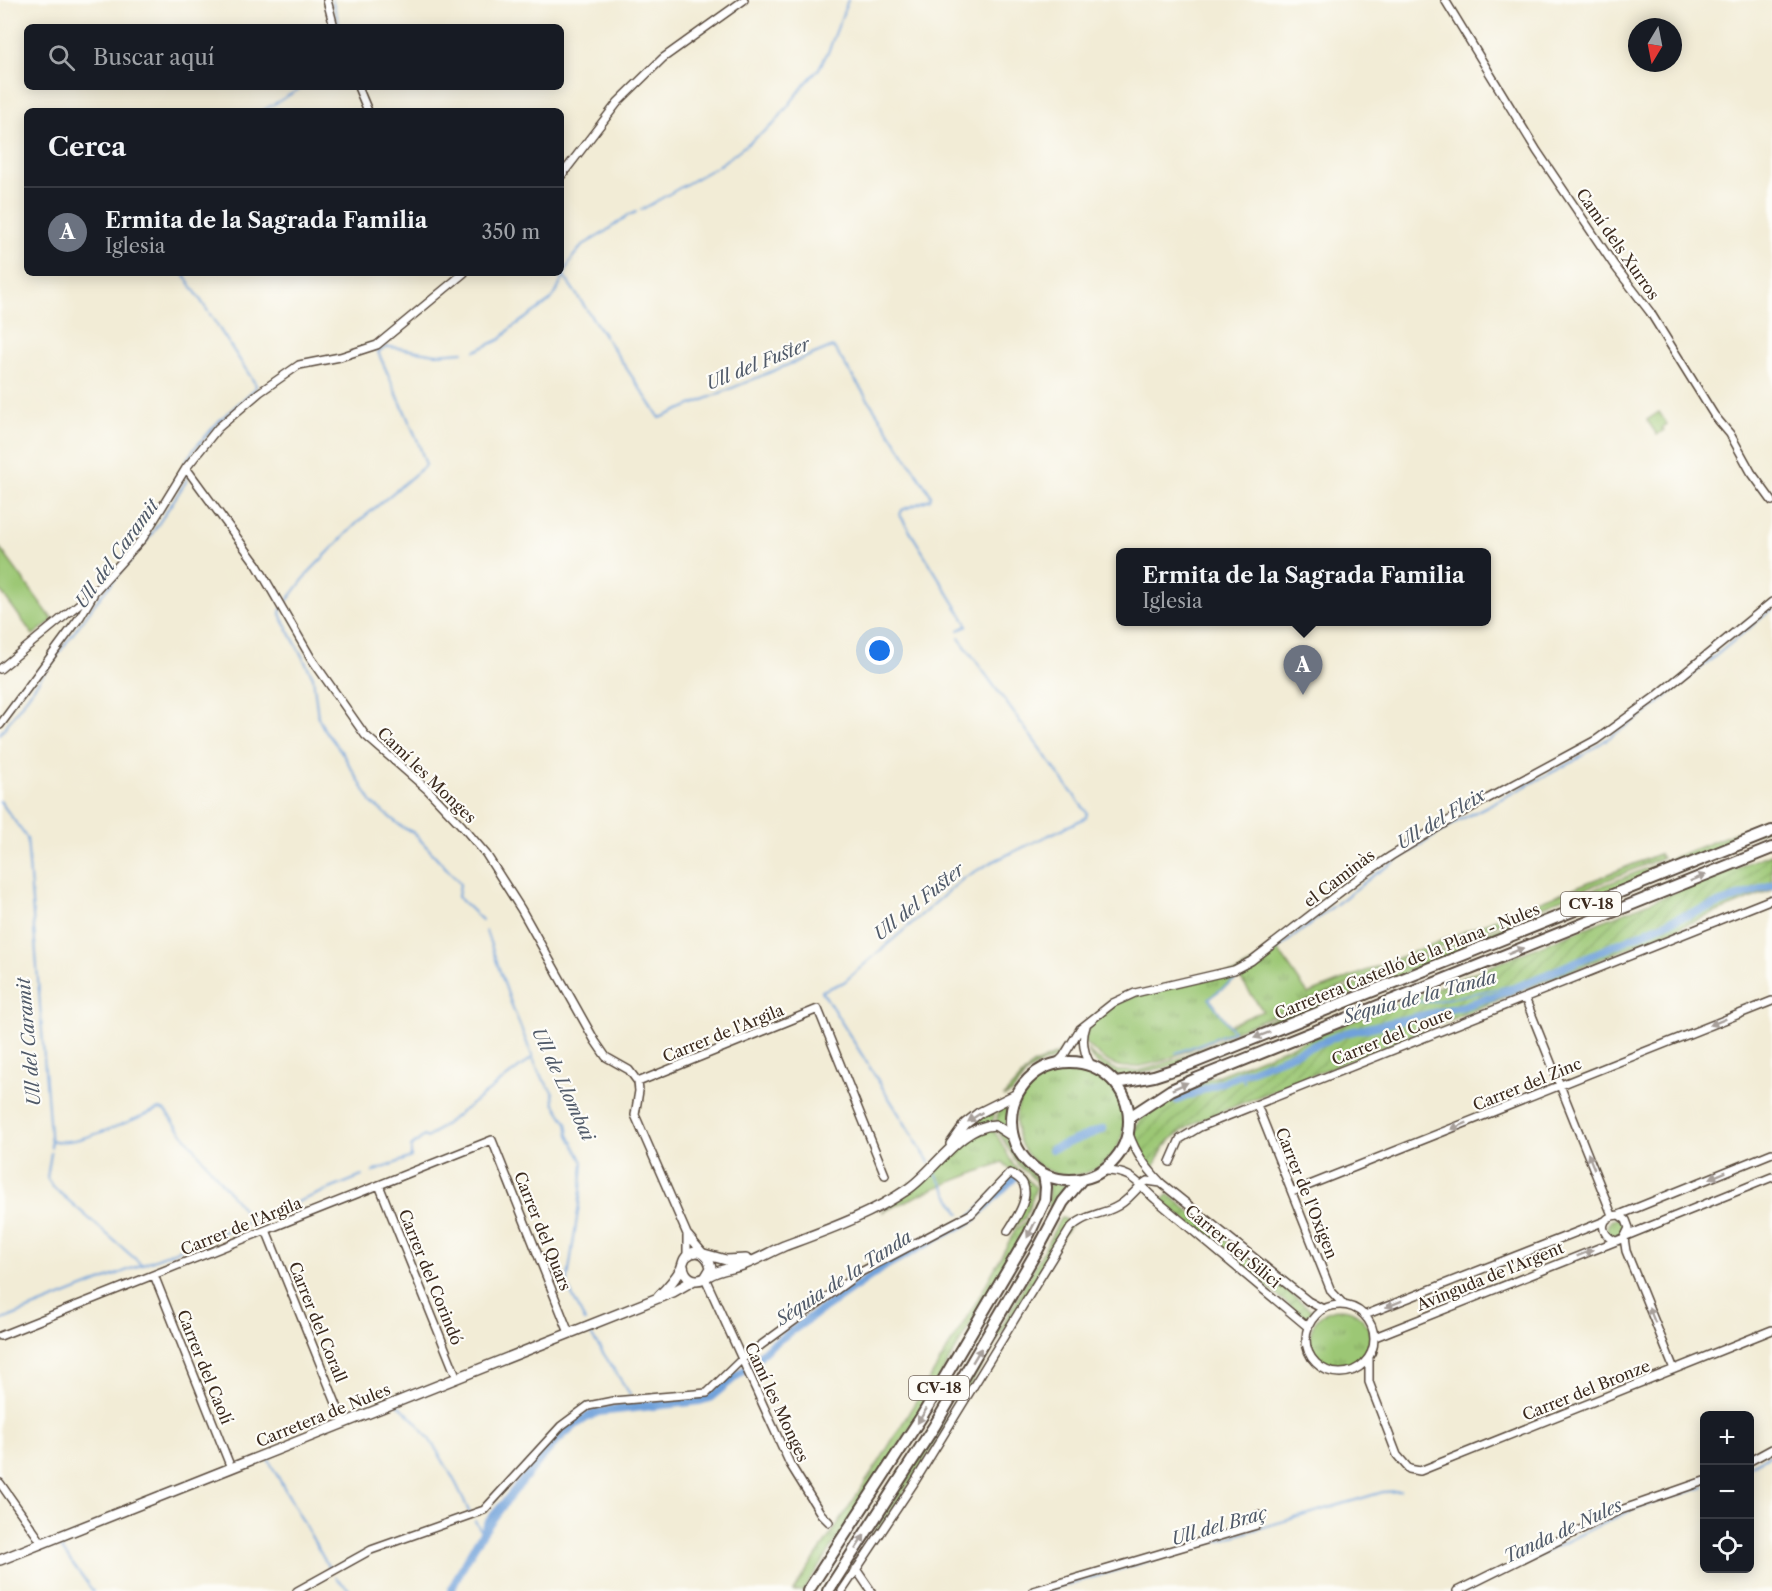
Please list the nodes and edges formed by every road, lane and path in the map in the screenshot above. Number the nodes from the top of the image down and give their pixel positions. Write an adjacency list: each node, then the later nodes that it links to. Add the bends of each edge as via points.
1 (327, 0): 4 (street)
2 (744, 0): 7 (street, via 663,58 618,102)
3 (1445, 0): 10 (street, Camí dels Xurros, via 1537,151 1650,312)
4 (333, 24)
5 (359, 90): 6 (street)
6 (367, 108)
7 (564, 172)
8 (460, 276): 9 (street, via 377,345 299,365 282,375 218,428)
9 (186, 468): 11 (street, via 143,538); 23 (street, Camí les Monges, via 257,565 311,658 366,735 428,790 486,854 595,1041 606,1057 629,1070)
10 (1772, 501)
11 (96, 590): 13 (street); 14 (street)
12 (1772, 602): 20 (street, el Caminàs, via 1596,740 1391,856 1251,961 1211,977 1135,993 1113,1003)
13 (0, 669)
14 (0, 724)
15 (1772, 831): 24 (main road, Carretera Castelló de la Plana - Nules / CV-18, one-way to 24, via 1188,1065)
16 (1772, 848): 28 (main road, Carretera Castelló de la Plana - Nules / CV-18, one-way to 16, via 1196,1079)
17 (1772, 899): 18 (street, Carrer del Coure)
18 (1526, 998): 25 (street); 27 (street, Carrer del Coure)
19 (1772, 1000): 25 (street, Carrer del Zinc, one-way to 25)
20 (1087, 1023): 21 (street, el Caminàs); 22 (street, via 1082,1039)
21 (1057, 1063): 22 (main road); 26 (main road, via 1033,1074)
22 (1091, 1065): 24 (main road)
23 (638, 1082): 36 (street, Carrer de l'Argila, via 818,1009); 50 (street, via 635,1115)
24 (1117, 1083): 28 (main road, CV-18)
25 (1560, 1085): 43 (street, Carrer del Zinc, one-way to 43); 46 (street, one-way to 25)
26 (1017, 1094): 30 (main road, via 1011,1114); 32 (main road, Carretera de Nules, one-way to 32, via 965,1124)
27 (1257, 1105): 34 (street, Carrer del Coure, via 1180,1139); 43 (street, Carrer de l'Oxigen)
28 (1130, 1117): 29 (main road, CV-18)
29 (1129, 1134): 35 (main road, CV-18, via 1120,1155); 40 (street, Carrer del Silici, via 1143,1164)
30 (1012, 1136): 32 (main road, Carretera de Nules, via 995,1125 981,1127); 37 (main road, via 1026,1161)
31 (492, 1140): 41 (street, Carrer de l'Argila); 66 (street, Carrer del Quars)
32 (945, 1153): 55 (main road, Carretera de Nules, via 911,1187 886,1203)
33 (1772, 1153): 46 (street, one-way to 46)
34 (1170, 1162)
35 (1104, 1171): 39 (main road, CV-18); 42 (street, Carrer del Silici, via 1119,1171)
36 (885, 1175)
37 (1044, 1175): 39 (main road, CV-18); 87 (main road, CV-18, one-way to 87, via 1045,1200 1029,1234 922,1416)
38 (1772, 1178): 51 (street)
39 (1081, 1180): 88 (main road, CV-18, one-way to 39, via 935,1425 1063,1202)
40 (1161, 1184): 42 (street, via 1148,1181); 62 (street, Carrer del Silici, via 1311,1304)
41 (379, 1185): 48 (street, Carrer de l'Argila); 73 (street, Carrer del Corindó)
42 (1140, 1186): 44 (street); 45 (street, Carrer del Silici)
43 (1292, 1192): 59 (street, Carrer de l'Oxigen)
44 (1132, 1197): 45 (street); 85 (street, via 1113,1209 1084,1218 1070,1229 914,1483)
45 (1155, 1199): 64 (street, Carrer del Silici)
46 (1616, 1215): 47 (street); 51 (street, via 1626,1220 1629,1228)
47 (1605, 1221): 52 (street, via 1603,1230 1607,1238); 63 (street, Avinguda de l'Argent, one-way to 63)
48 (266, 1230): 57 (street, Carrer de l'Argila); 75 (street, Carrer del Corall)
49 (1008, 1232): 69 (street, via 1024,1199 1025,1187 1010,1173 971,1214 861,1272)
50 (687, 1234): 53 (street); 54 (street)
51 (1625, 1237): 52 (street); 71 (street, one-way to 51, via 1626,1251)
52 (1615, 1241): 68 (street, Avinguda de l'Argent, one-way to 52)
53 (704, 1254): 54 (main road, via 695,1252); 55 (main road, Carretera de Nules, via 726,1260); 58 (main road, via 711,1268)
54 (687, 1256): 56 (main road)
55 (760, 1256): 58 (main road, Carretera de Nules)
56 (683, 1266): 58 (main road, via 688,1278); 60 (main road, Carretera de Nules)
57 (154, 1275): 67 (street, Carrer de l'Argila); 78 (street, Carrer del Caolí)
58 (702, 1279): 60 (main road, Carretera de Nules); 69 (street, Camí les Monges, via 710,1288)
59 (1331, 1291): 61 (street, Carrer de l'Oxigen); 62 (street, Carrer de l'Oxigen)
60 (658, 1298): 66 (main road, Carretera de Nules)
61 (1344, 1305): 62 (street); 63 (street)
62 (1326, 1308): 64 (street)
63 (1365, 1315): 68 (street)
64 (1308, 1327): 72 (street, via 1306,1338 1313,1360 1332,1372)
65 (1772, 1330): 71 (street, Carrer del Bronze)
66 (569, 1333): 73 (main road, Carretera de Nules)
67 (0, 1336)
68 (1375, 1337): 70 (street)
69 (742, 1359): 82 (street, Camí les Monges, via 790,1464); 86 (street, via 707,1393 588,1406 561,1426 484,1510 371,1550)
70 (1369, 1359): 72 (street); 74 (street)
71 (1674, 1369): 74 (street, Carrer del Bronze, via 1420,1471 1409,1468 1397,1455)
72 (1354, 1370): 74 (street)
73 (457, 1378): 75 (main road, Carretera de Nules)
74 (1369, 1382)
75 (344, 1423): 78 (main road, Carretera de Nules)
76 (1772, 1449): 77 (street)
77 (1754, 1458)
78 (231, 1468): 83 (main road, Carretera de Nules)
79 (1700, 1482): 92 (street, via 1618,1511)
80 (0, 1483): 83 (street)
81 (1258, 1515): 91 (street, via 1257,1525)
82 (829, 1522)
83 (42, 1544): 84 (main road, Carretera de Nules)
84 (0, 1560)
85 (856, 1569): 89 (street); 90 (street)
86 (297, 1591)
87 (808, 1591)
88 (828, 1591)
89 (842, 1591)
90 (871, 1591)
91 (1033, 1591)
92 (1457, 1591)

